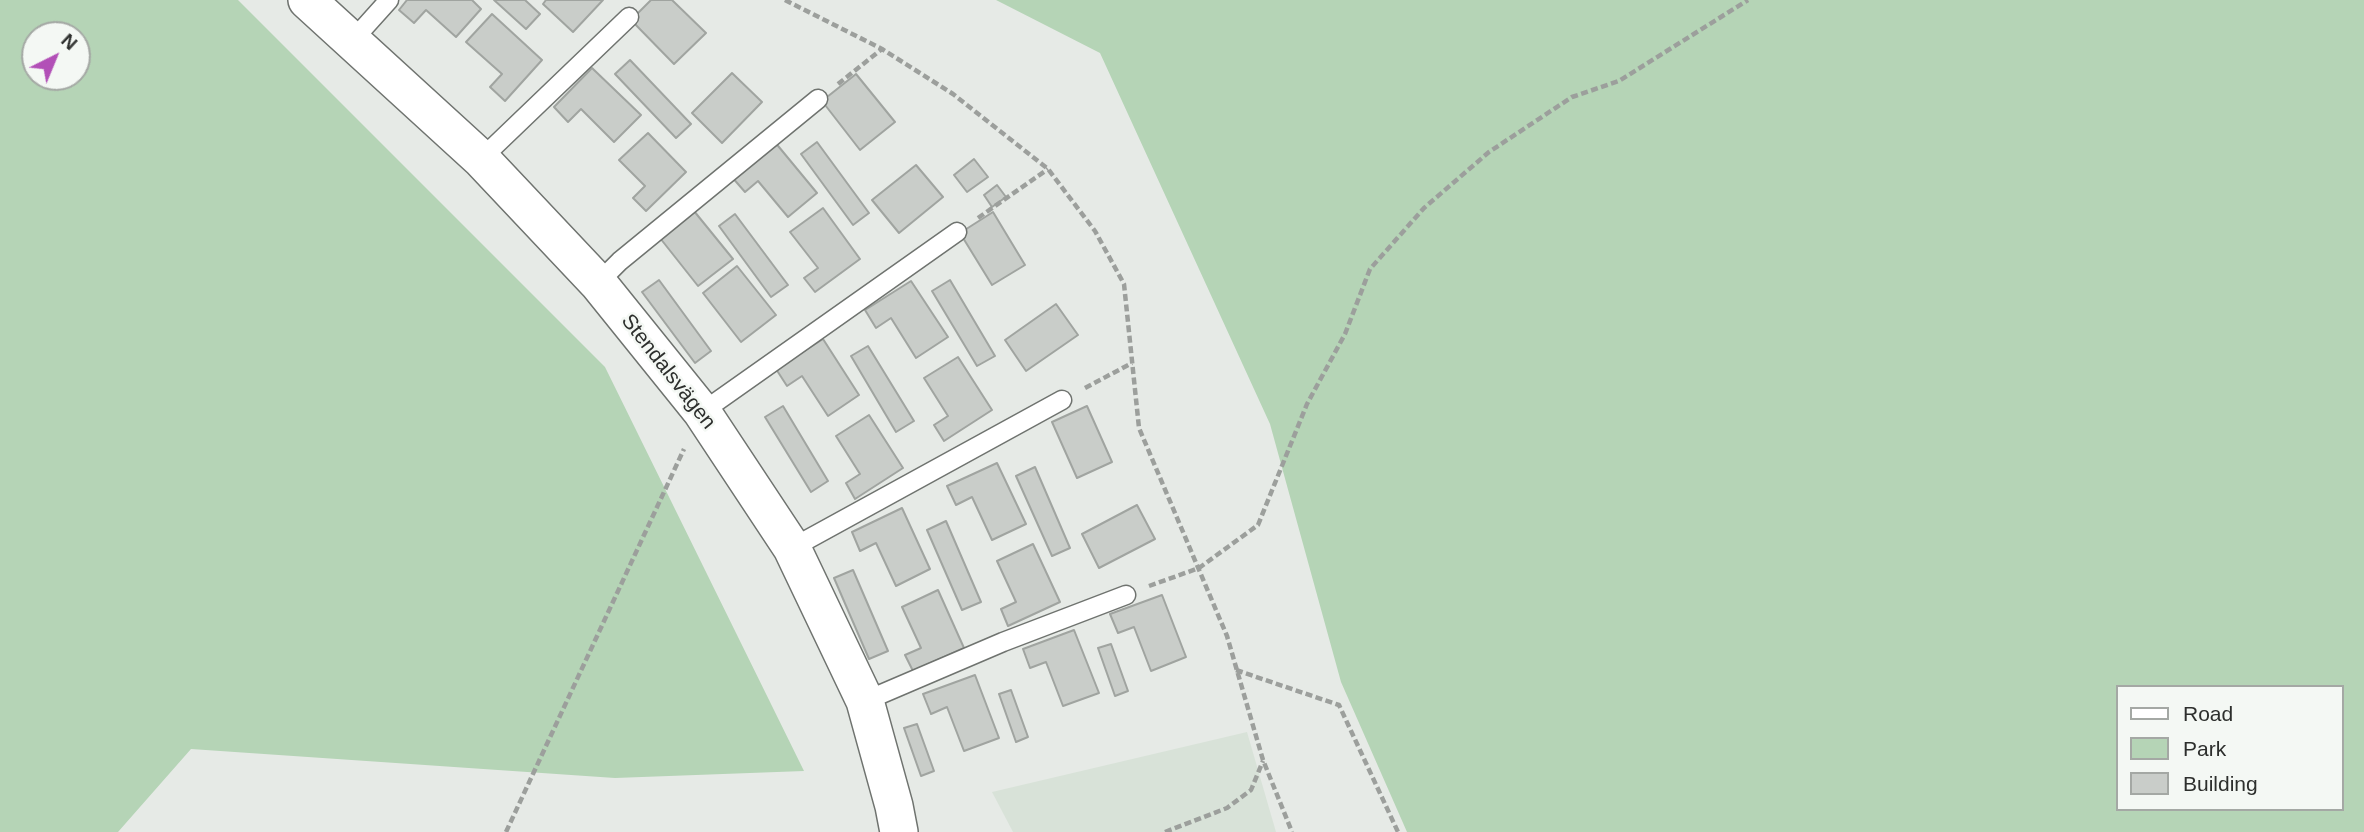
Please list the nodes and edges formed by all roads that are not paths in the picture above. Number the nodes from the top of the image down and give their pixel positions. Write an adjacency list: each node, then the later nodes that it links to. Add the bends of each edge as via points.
1 (307, 0): 4 (street, Stendalsvägen)
2 (388, 0): 4 (lane)
3 (629, 17): 6 (lane)
4 (353, 40): 6 (street, Stendalsvägen)
5 (818, 99): 8 (lane)
6 (481, 159): 8 (street, Stendalsvägen)
7 (957, 232): 10 (lane)
8 (598, 283): 10 (street, Stendalsvägen)
9 (1062, 400): 11 (lane)
10 (702, 412): 11 (street, Stendalsvägen)
11 (792, 548): 13 (street, Stendalsvägen)
12 (1126, 594): 13 (lane)
13 (865, 701): 14 (street, Stendalsvägen)
14 (899, 832)

